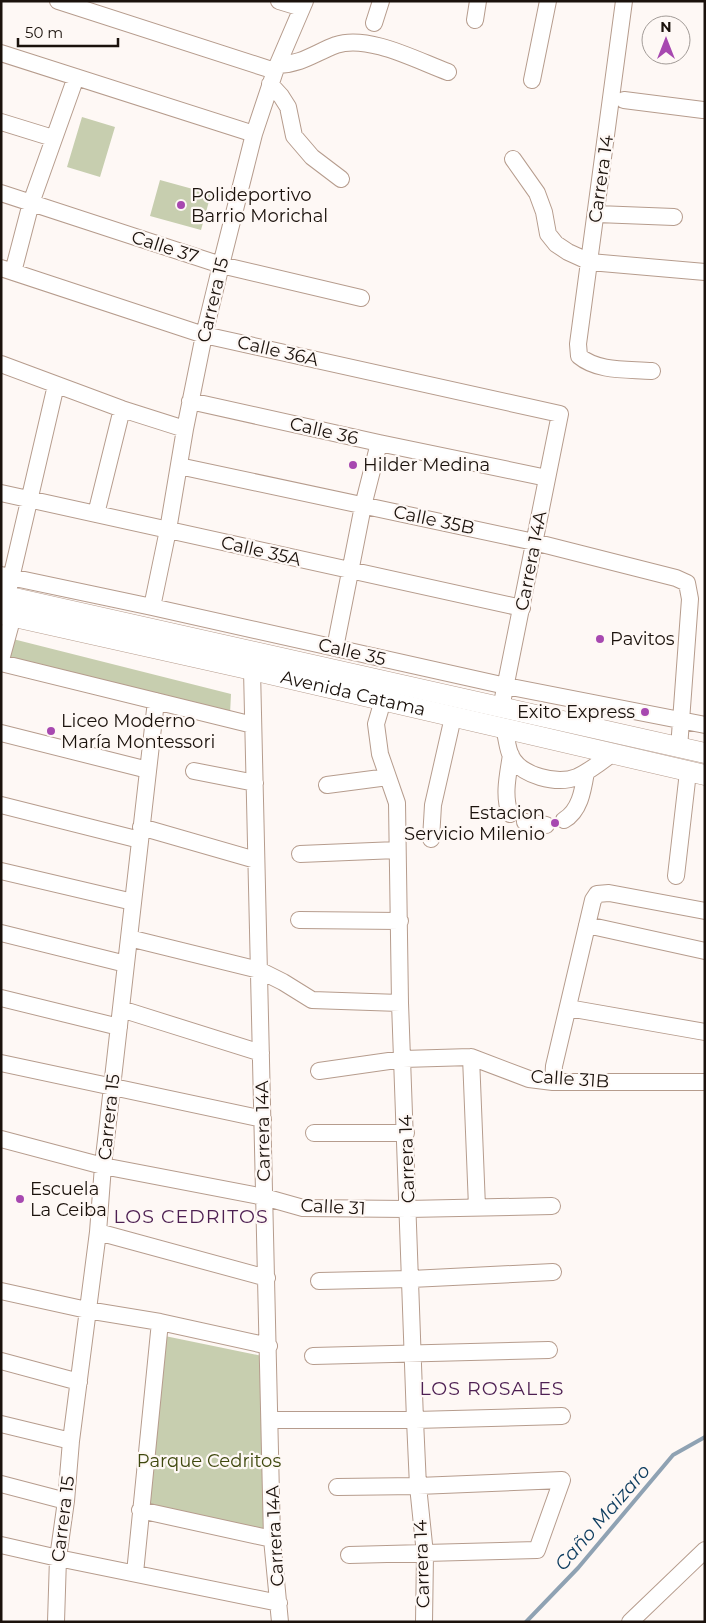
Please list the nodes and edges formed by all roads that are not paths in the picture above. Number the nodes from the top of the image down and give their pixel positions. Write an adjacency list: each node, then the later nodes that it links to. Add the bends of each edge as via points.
1 (58, 1): 8 (street)
2 (280, 1): 7 (street)
3 (381, 1): 10 (street)
4 (478, 1): 9 (street)
5 (548, 1): 15 (street)
6 (624, 1): 25 (street, Carrera 14)
7 (303, 5): 13 (street, Carrera 15)
8 (104, 8): 13 (street)
9 (475, 20)
10 (374, 22)
11 (1, 53): 14 (street)
12 (448, 72): 13 (street, via 383,48 349,42)
13 (274, 73): 19 (street, Carrera 15); 22 (street, via 288,107 294,136 312,157)
14 (76, 77): 19 (street); 20 (street)
15 (532, 80)
16 (624, 100): 17 (street)
17 (704, 106)
18 (1, 122): 20 (street)
19 (254, 134): 28 (street, Carrera 15)
20 (53, 138): 24 (street)
21 (513, 159): 27 (street, via 536,193 548,234 568,252)
22 (341, 179)
23 (1, 193): 24 (street, Calle 37)
24 (31, 203): 28 (street, Calle 37); 29 (street)
25 (597, 214): 26 (street); 27 (street, Carrera 14)
26 (674, 217)
27 (590, 262): 30 (street); 34 (street, Carrera 14, via 579,356 600,366)
28 (221, 265): 31 (street, Calle 37); 32 (street, Carrera 15)
29 (7, 270): 32 (street, Calle 36A)
30 (705, 272)
31 (361, 298)
32 (204, 335): 36 (street, Carrera 15); 38 (street, Calle 36A)
33 (1, 364): 35 (street)
34 (652, 371)
35 (56, 384): 37 (street); 44 (street)
36 (190, 401): 39 (street, Carrera 15); 40 (street, Calle 36)
37 (122, 408): 39 (street); 46 (street)
38 (560, 414): 42 (street, Carrera 14A)
39 (185, 429): 41 (street, Carrera 15)
40 (379, 443): 42 (street, Calle 36); 45 (street)
41 (179, 466): 45 (street, Calle 35B); 47 (street, Carrera 15)
42 (547, 478): 48 (street, Carrera 14A)
43 (1, 493): 44 (street, Calle 35A)
44 (29, 500): 46 (street, Calle 35A); 50 (street)
45 (363, 506): 48 (street, Calle 35B); 49 (street)
46 (96, 514): 47 (street, Calle 35A)
47 (168, 530): 49 (street, Calle 35A); 52 (street, Carrera 15)
48 (534, 542): 53 (street, Carrera 14A); 62 (street, Calle 35B, via 687,583 690,599)
49 (350, 571): 53 (street, Calle 35A); 54 (street)
50 (6, 576): 51 (street); 52 (street, Calle 35)
51 (5, 605): 55 (street); 56 (main road, Avenida Catama); 60 (main road, Avenida Catama)
52 (152, 607): 54 (street, Calle 35)
53 (522, 608): 57 (street, Carrera 14A)
54 (335, 648): 57 (street, Calle 35)
55 (1, 661): 59 (street)
56 (252, 670): 58 (main road, Avenida Catama); 63 (street, Carrera 14A)
57 (506, 686): 60 (street, Carrera 14A); 62 (street, Calle 35)
58 (383, 700): 61 (main road, Avenida Catama); 75 (street, Carrera 14, via 376,724 380,754)
59 (156, 701): 63 (street); 71 (street, Carrera 15)
60 (501, 708): 67 (main road, Avenida Catama)
61 (453, 717): 65 (main road, Avenida Catama); 84 (street, via 433,805)
62 (681, 720): 64 (street, Calle 35); 67 (street)
63 (253, 725): 76 (street, Carrera 14A)
64 (705, 725)
65 (504, 729): 68 (main road, Avenida Catama); 70 (street)
66 (1, 733): 71 (street)
67 (679, 748): 69 (main road, Avenida Catama)
68 (613, 753): 73 (street); 74 (main road, Avenida Catama)
69 (705, 754)
70 (511, 755): 73 (street, via 518,766 543,777 559,780); 79 (street, via 506,792)
71 (148, 770): 83 (street, Carrera 15)
72 (194, 771): 76 (street)
73 (586, 772): 80 (street, via 576,809)
74 (697, 774): 89 (street)
75 (388, 777): 77 (street); 85 (street, Carrera 14, via 397,803)
76 (254, 783): 87 (street, Carrera 14A)
77 (327, 785)
78 (1, 805): 83 (street)
79 (510, 814)
80 (564, 820)
81 (525, 822): 82 (street)
82 (546, 825)
83 (141, 834): 87 (street); 90 (street, Carrera 15)
84 (430, 839)
85 (397, 850): 86 (street); 93 (street, Carrera 14)
86 (300, 854)
87 (256, 860): 99 (street, Carrera 14A)
88 (1, 871): 90 (street)
89 (676, 876)
90 (133, 902): 96 (street, Carrera 15)
91 (705, 911): 94 (street, via 602,892 594,900)
92 (299, 920): 93 (street)
93 (400, 921): 101 (street, Carrera 14)
94 (587, 925): 97 (street); 102 (street)
95 (1, 934): 98 (street)
96 (129, 938): 98 (street, Carrera 15); 99 (street)
97 (705, 951)
98 (126, 964): 103 (street, Carrera 15)
99 (259, 970): 101 (street, via 312,1000); 106 (street, Carrera 14A)
100 (1, 998): 104 (street)
101 (400, 1002): 108 (street, Carrera 14)
102 (568, 1008): 105 (street); 111 (street)
103 (121, 1009): 104 (street, Carrera 15); 106 (street)
104 (119, 1026): 113 (street, Carrera 15)
105 (705, 1032)
106 (261, 1053): 114 (street, Carrera 14A)
107 (471, 1057): 108 (street, Calle 31B); 111 (street, Calle 31B, via 529,1079); 121 (street)
108 (403, 1059): 110 (street, Calle 31B); 116 (street, Carrera 14)
109 (1, 1063): 113 (street)
110 (320, 1071)
111 (553, 1082): 112 (street, Calle 31B)
112 (705, 1082)
113 (112, 1087): 114 (street); 118 (street, Carrera 15)
114 (263, 1119): 119 (street, Carrera 14A)
115 (314, 1133): 116 (street)
116 (406, 1133): 122 (street, Carrera 14)
117 (1, 1139): 118 (street, Calle 31)
118 (103, 1166): 119 (street, Calle 31); 123 (street, Carrera 15)
119 (264, 1197): 122 (street, Calle 31, via 303,1208); 125 (street, Carrera 14A)
120 (552, 1206): 121 (street, Calle 31)
121 (477, 1207): 122 (street, Calle 31)
122 (408, 1209): 126 (street, Carrera 14)
123 (98, 1232): 125 (street); 129 (street, Carrera 15)
124 (553, 1272): 126 (street)
125 (267, 1278): 131 (street, Carrera 14A)
126 (411, 1279): 127 (street); 133 (street, Carrera 14)
127 (319, 1280)
128 (1, 1290): 129 (street)
129 (87, 1310): 130 (street); 136 (street, Carrera 15)
130 (160, 1322): 131 (street); 146 (street)
131 (269, 1346): 138 (street, Carrera 14A)
132 (549, 1350): 133 (street)
133 (413, 1354): 134 (street); 139 (street, Carrera 14)
134 (313, 1356)
135 (1, 1361): 136 (street)
136 (78, 1382): 141 (street, Carrera 15)
137 (562, 1416): 139 (street)
138 (270, 1420): 139 (street); 147 (street, Carrera 14A)
139 (415, 1420): 143 (street, Carrera 14)
140 (1, 1424): 141 (street)
141 (72, 1441): 145 (street, Carrera 15)
142 (1, 1484): 145 (street)
143 (418, 1486): 144 (street); 150 (street, Carrera 14); 150 (street, via 562,1480 537,1550)
144 (337, 1487)
145 (66, 1501): 152 (street, Carrera 15)
146 (140, 1510): 147 (street); 153 (street)
147 (272, 1539): 154 (street, Carrera 14A)
148 (1, 1545): 152 (street)
149 (704, 1550): 158 (street)
150 (425, 1554): 151 (street); 157 (street, Carrera 14)
151 (349, 1555)
152 (58, 1558): 153 (street); 155 (street, Carrera 15)
153 (135, 1573): 154 (street)
154 (279, 1603): 156 (street, Carrera 14A)
155 (56, 1622)
156 (280, 1622)
157 (424, 1622)
158 (630, 1622)

